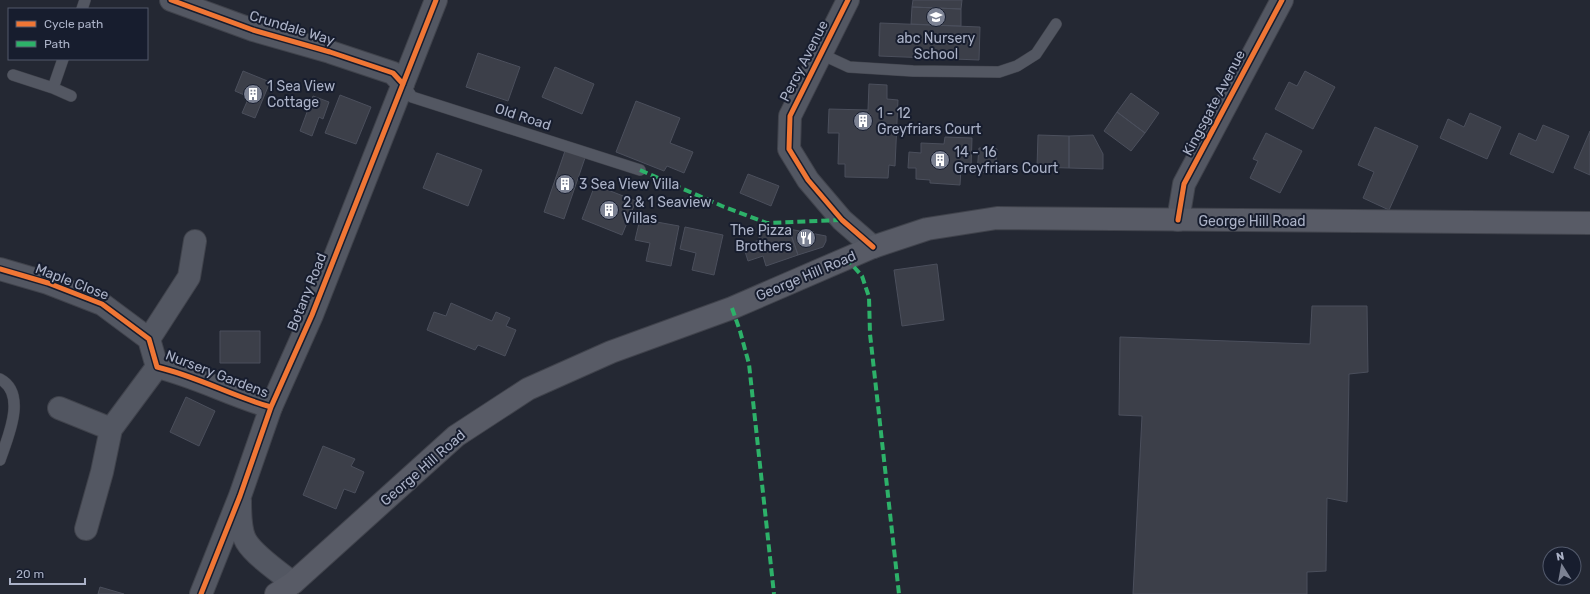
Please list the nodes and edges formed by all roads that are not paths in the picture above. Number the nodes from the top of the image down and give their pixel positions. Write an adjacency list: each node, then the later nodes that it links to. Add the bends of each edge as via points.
1 (171, 0): 9 (street, Crundale Way, via 253,30 393,73)
2 (436, 0): 9 (street, Botany Road)
3 (848, 0): 6 (street, Percy Avenue)
4 (1282, 0): 13 (street, Kingsgate Avenue, via 1184,184)
5 (1056, 24): 6 (lane, via 1036,54 1017,66 999,72 913,71 849,66)
6 (821, 54): 16 (street, Percy Avenue, via 790,116 790,149 808,180 842,220)
7 (64, 60): 10 (lane)
8 (13, 75): 10 (lane)
9 (403, 84): 12 (lane, Old Road, via 412,97); 21 (street, Botany Road, via 312,315)
10 (52, 88): 11 (lane)
11 (71, 96)
12 (640, 170)
13 (1178, 220): 14 (main road, George Hill Road); 16 (main road, George Hill Road, via 997,218 927,228)
14 (1590, 223)
15 (195, 241): 18 (street, Nursery Gardens, via 189,277)
16 (872, 247): 27 (main road, George Hill Road, via 732,308 611,352 528,389 456,436)
17 (0, 269): 18 (street, Maple Close, via 48,283 102,304)
18 (149, 339): 19 (street, Nursery Gardens)
19 (157, 367): 21 (street, Nursery Gardens, via 180,372); 23 (street, Nursery Gardens)
20 (0, 379): 24 (lane, via 12,394 15,408)
21 (271, 407): 25 (street, Botany Road)
22 (59, 408): 23 (street)
23 (111, 429): 26 (street, Nursery Gardens)
24 (0, 460)
25 (240, 496): 27 (street, Botany Road, via 240,517 246,541); 28 (street, Botany Road)
26 (86, 529)
27 (284, 589)
28 (201, 594)

